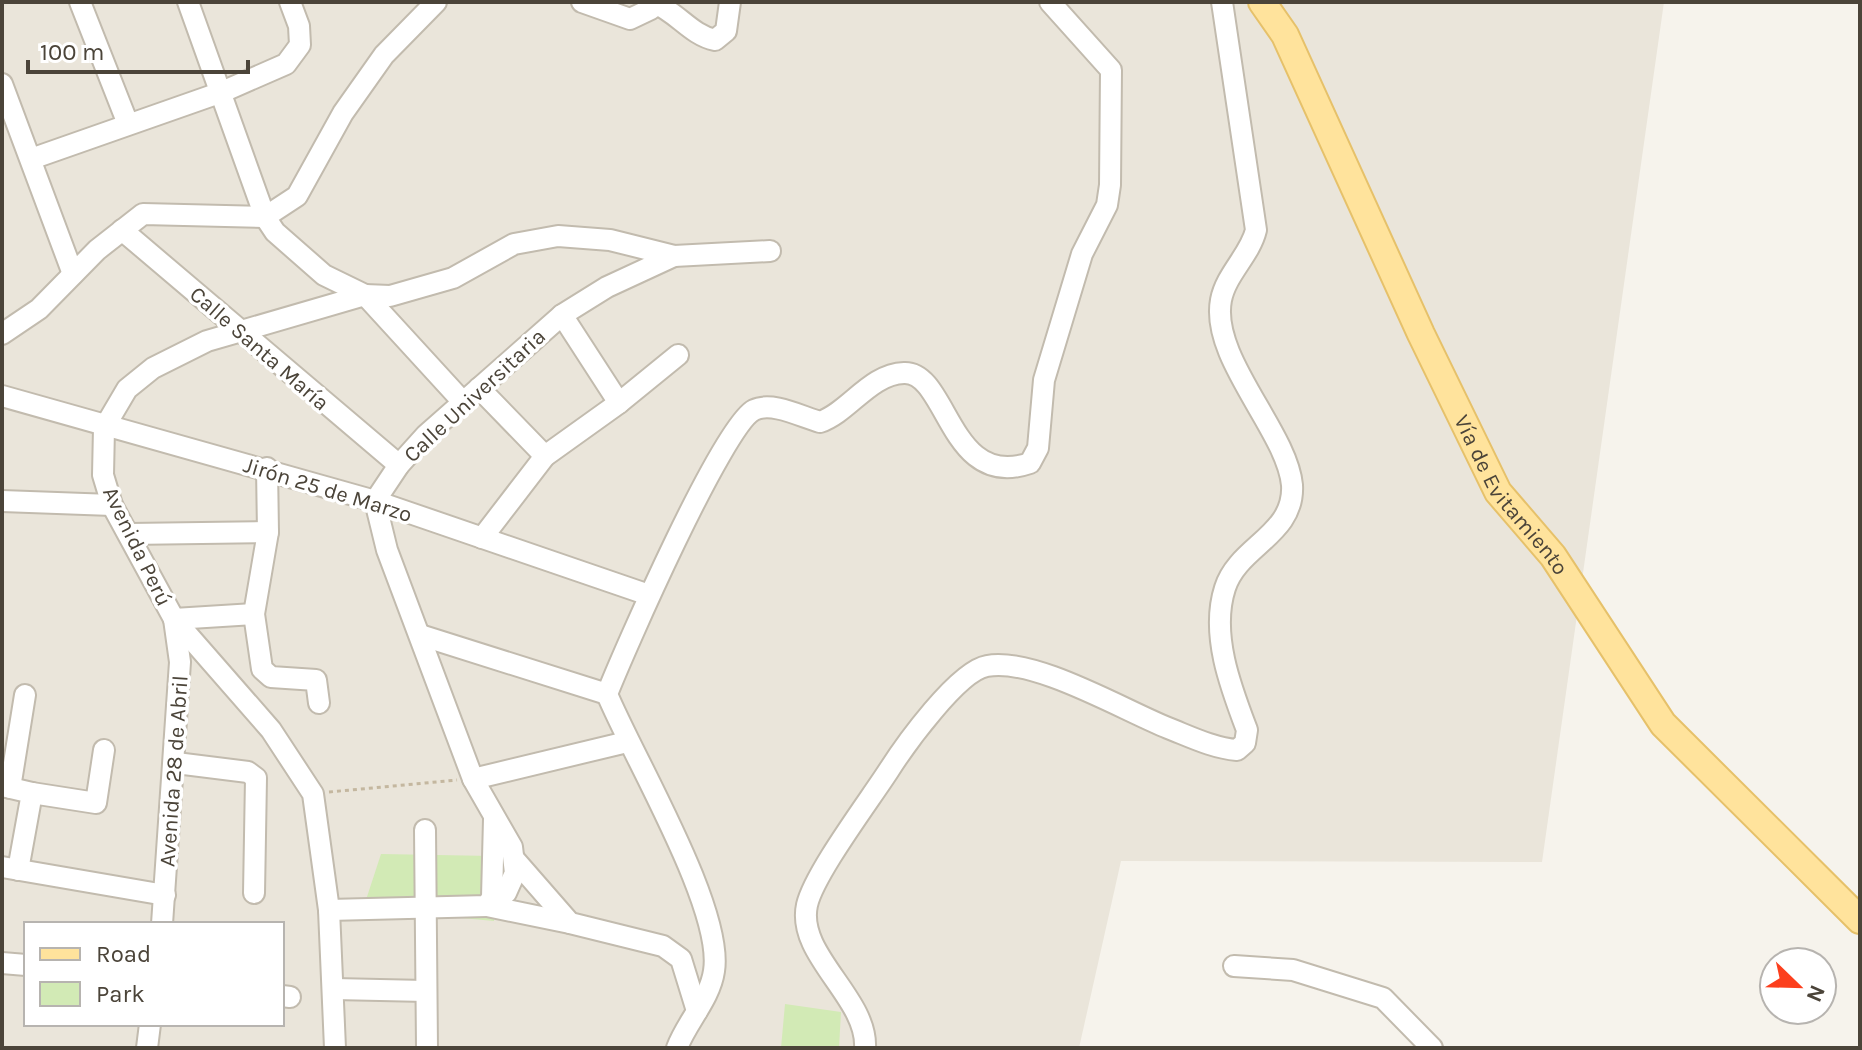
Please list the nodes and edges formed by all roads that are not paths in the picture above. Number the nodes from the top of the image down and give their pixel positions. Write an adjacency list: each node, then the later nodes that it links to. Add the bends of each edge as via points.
1 (80, 2): 13 (street)
2 (188, 2): 12 (street)
3 (290, 2): 12 (street, via 300,36 292,59)
4 (436, 2): 15 (street, via 384,55 343,113 297,196)
5 (582, 2): 6 (street, via 630,19)
6 (654, 2): 7 (street, via 715,40 726,31)
7 (730, 2)
8 (1050, 2): 39 (street, via 1111,70 1110,185 1107,205 1082,254 1044,380 1038,448 1030,463 1002,469 986,463 953,429 922,379 906,373 892,375 820,422 769,407 754,410 703,485)
9 (1222, 2): 75 (street, via 1256,230 1225,288 1222,326 1292,483 1289,511 1224,588 1222,646 1247,730 1245,743 1237,750 1222,749 1034,669 987,666 970,673 913,733 807,906 808,927 819,953 863,1024)
10 (1262, 2): 61 (main road, Vía de Evitamiento, via 1285,35 1498,492 1553,556 1663,724)
11 (2, 84): 14 (street)
12 (222, 92): 13 (street); 15 (street)
13 (128, 124): 14 (street)
14 (31, 159): 19 (street)
15 (265, 217): 16 (street, via 143,214); 20 (street, via 324,275)
16 (122, 230): 19 (street); 22 (street, Calle Santa María)
17 (770, 251): 18 (street, Avenida Perú)
18 (674, 256): 20 (street, Avenida Perú, via 610,240 558,236 514,244 453,278 390,296); 21 (street, Calle Universitaria)
19 (73, 274): 23 (street, via 39,309)
20 (365, 295): 22 (street, Avenida Perú); 27 (street)
21 (562, 315): 25 (street, Calle Universitaria); 28 (street)
22 (240, 331): 29 (street, Avenida Perú, via 153,368 127,389); 31 (street, Calle Santa María)
23 (2, 334)
24 (678, 355): 28 (street)
25 (479, 388): 27 (street, Calle Universitaria); 30 (street)
26 (2, 396): 29 (street, Jirón 25 de Marzo)
27 (463, 402): 31 (street, Calle Universitaria)
28 (619, 403): 30 (street)
29 (104, 428): 32 (street, Jirón 25 de Marzo); 35 (street, Avenida Perú, via 103,475)
30 (545, 456): 38 (street)
31 (399, 465): 34 (street, Calle Universitaria)
32 (267, 468): 34 (street, Jirón 25 de Marzo); 36 (street)
33 (2, 501): 35 (street)
34 (375, 501): 38 (street, Jirón 25 de Marzo); 42 (street, via 387,550)
35 (112, 505): 37 (street, Avenida Perú)
36 (268, 532): 37 (street); 40 (street)
37 (129, 534): 41 (street, Avenida Perú)
38 (482, 538): 39 (street, Jirón 25 de Marzo)
39 (649, 595): 43 (street)
40 (254, 614): 41 (street); 45 (street, via 262,669 271,677 316,680)
41 (174, 619): 48 (street, Avenida 28 de Abril, via 180,662); 60 (street, Avenida Perú, via 271,730 313,794)
42 (420, 635): 43 (street); 49 (street)
43 (607, 694): 46 (street)
44 (25, 695): 50 (street)
45 (319, 703)
46 (627, 742): 49 (street); 69 (street, via 674,831 712,941 714,972)
47 (104, 750): 51 (street, via 96,803)
48 (176, 763): 56 (street, via 248,772 256,778); 57 (street, Avenida 28 de Abril)
49 (473, 779): 52 (street)
50 (6, 787): 51 (street)
51 (32, 793): 55 (street)
52 (494, 819): 54 (street); 58 (street, via 492,897)
53 (425, 830): 59 (street)
54 (515, 860): 58 (street, via 506,893); 63 (street)
55 (10, 868): 57 (street)
56 (254, 893)
57 (165, 895): 62 (street, Avenida 28 de Abril)
58 (487, 906): 59 (street); 63 (street)
59 (427, 909): 60 (street); 68 (street)
60 (329, 910): 67 (street, Avenida Perú)
61 (1860, 920)
62 (162, 922)
63 (570, 923): 69 (street, via 670,949 681,959)
64 (2, 963): 65 (street)
65 (24, 965)
66 (1234, 966): 76 (street, via 1293,970 1383,998)
67 (334, 989): 68 (street); 72 (street, Avenida Perú)
68 (426, 991): 73 (street)
69 (697, 1011): 74 (street)
70 (150, 1026): 71 (street)
71 (147, 1048)
72 (335, 1048)
73 (427, 1048)
74 (677, 1048)
75 (865, 1048)
76 (1432, 1048)

